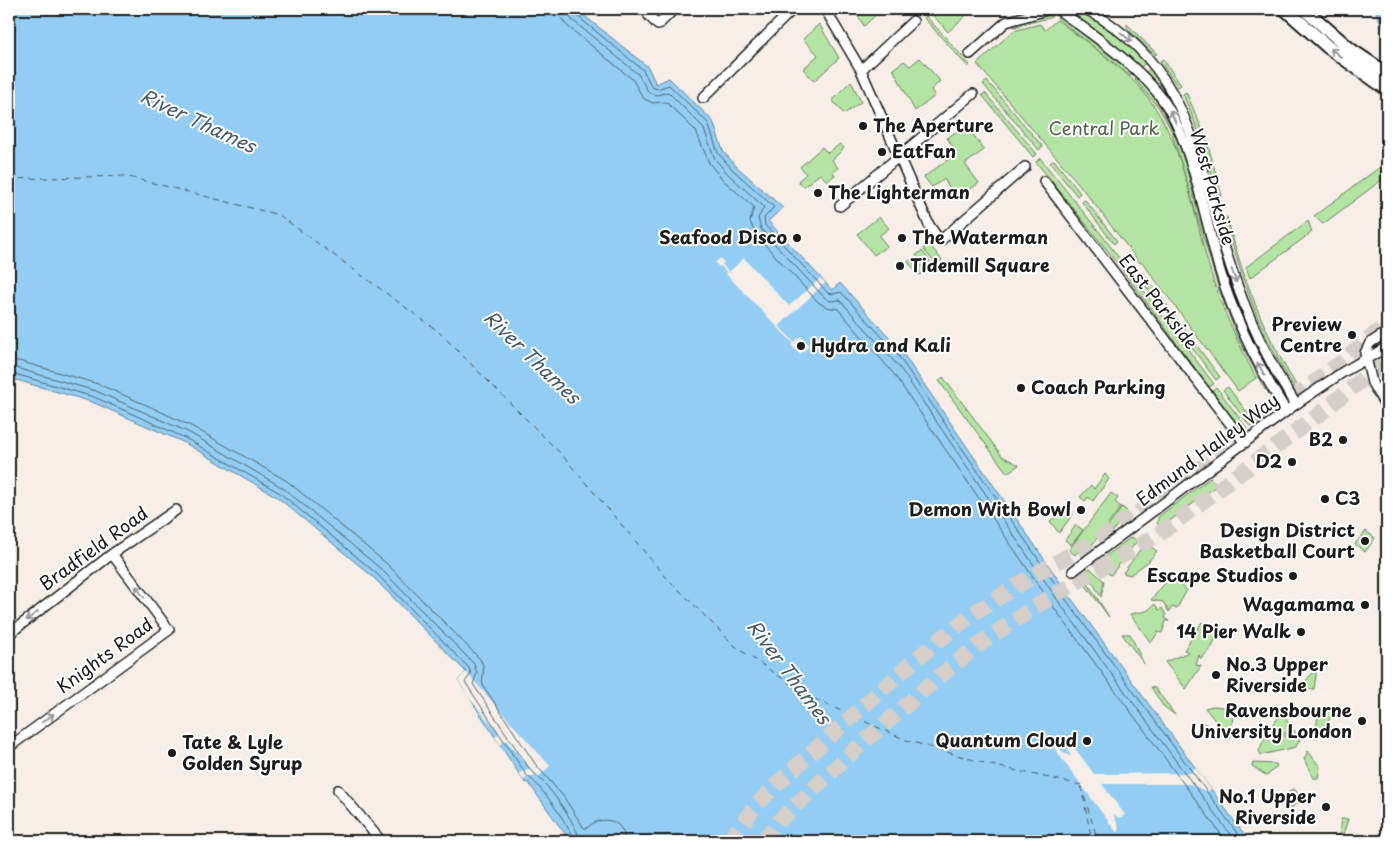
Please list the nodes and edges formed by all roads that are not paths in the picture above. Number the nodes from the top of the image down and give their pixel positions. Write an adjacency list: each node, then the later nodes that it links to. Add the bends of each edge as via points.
1 (655, 9): 2 (street, via 649,16 658,25)
2 (674, 9)
3 (793, 9): 16 (street)
4 (825, 9): 12 (street)
5 (1057, 9): 26 (street, West Parkside, one-way to 5, via 1258,364 1229,297 1184,143 1171,112 1139,73)
6 (1086, 9): 24 (street, West Parkside, one-way to 24, via 1143,53 1178,101 1197,147 1242,299 1270,362)
7 (1285, 9): 13 (street, one-way to 7, via 1328,46)
8 (1304, 9): 13 (street)
9 (1047, 10): 11 (street, via 1006,22)
10 (913, 21): 12 (street)
11 (970, 54)
12 (861, 70): 17 (street)
13 (1382, 76): 14 (street)
14 (1387, 89)
15 (973, 94): 17 (street)
16 (703, 98)
17 (898, 158): 18 (street, via 929,225 940,241); 20 (street)
18 (1025, 167)
19 (1044, 181): 27 (street, East Parkside)
20 (840, 206)
21 (1387, 332): 23 (street, via 1366,348)
22 (1387, 347): 23 (street, Edmund Halley Way)
23 (1366, 361): 24 (street, Edmund Halley Way, via 1343,372); 25 (street, via 1372,383)
24 (1296, 404): 26 (street, Edmund Halley Way)
25 (1387, 408)
26 (1286, 411): 27 (street, Edmund Halley Way)
27 (1245, 443): 30 (street, Edmund Halley Way)
28 (176, 510): 29 (street, Bradfield Road)
29 (112, 554): 31 (street, Bradfield Road, one-way to 31); 32 (street, Knights Road, one-way to 29, via 169,630)
30 (1073, 571)
31 (9, 634)
32 (9, 748)
33 (338, 790): 34 (street)
34 (381, 841)

